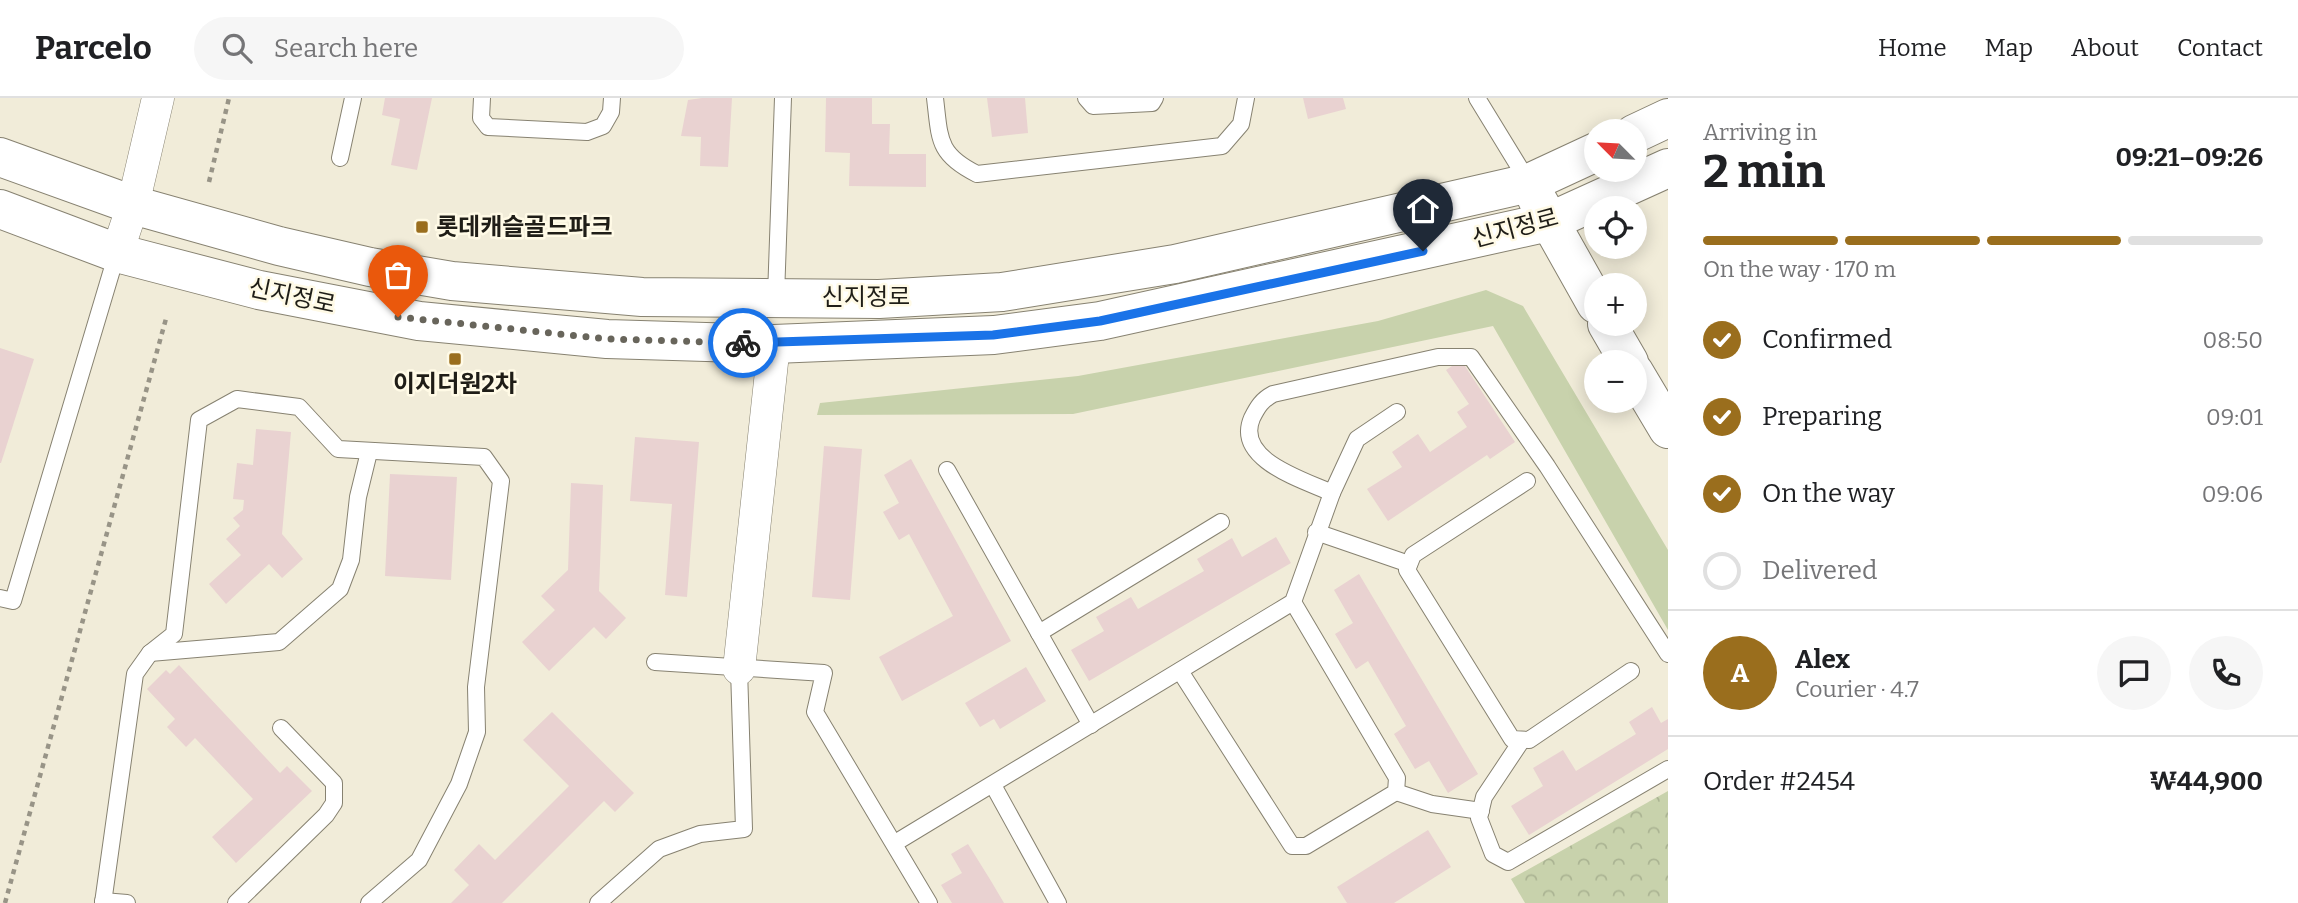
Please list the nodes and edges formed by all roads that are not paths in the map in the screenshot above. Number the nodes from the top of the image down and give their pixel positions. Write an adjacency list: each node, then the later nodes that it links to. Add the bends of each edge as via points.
1 (158, 98): 16 (street)
2 (353, 98): 12 (lane)
3 (482, 98): 4 (lane, via 481,118 488,127 587,132 603,126)
4 (612, 98)
5 (783, 98): 21 (lane)
6 (935, 98): 9 (lane, via 941,146 954,163 977,174 1222,146 1241,124)
7 (1086, 98): 8 (lane, via 1093,106 1152,103)
8 (1154, 98)
9 (1245, 98)
10 (1477, 98): 15 (lane)
11 (0, 157): 16 (street, 신지정로)
12 (340, 158)
13 (1584, 158): 15 (street, 신지정로)
14 (1665, 170): 18 (street, 신지정로)
15 (1529, 183): 18 (street); 21 (street, 신지정로, via 1182,262 1002,292 879,299)
16 (133, 205): 19 (street); 21 (street, 신지정로, via 279,246 452,281 642,297)
17 (0, 209): 19 (street, 신지정로)
18 (1549, 222): 20 (street); 22 (street, 신지정로, via 1100,321 993,335)
19 (117, 253): 22 (street, 신지정로, via 259,290 419,321 607,339); 33 (lane, via 13,601)
20 (1584, 283)
21 (776, 296): 22 (street)
22 (774, 344): 39 (street)
23 (1647, 394): 25 (street)
24 (1397, 412): 29 (lane, via 1357,439)
25 (1668, 429)
26 (369, 452): 36 (lane, via 351,560 340,589 279,642); 36 (lane, via 338,449 299,407 237,399 199,419 174,634); 53 (lane, via 484,457 500,481 476,687 477,732 459,784 419,860)
27 (947, 470): 35 (lane)
28 (1527, 481): 32 (lane, via 1413,555)
29 (1332, 492): 31 (lane); 37 (lane, via 1273,466 1259,454 1249,427 1261,401 1273,394 1438,357 1471,357)
30 (1221, 522): 35 (lane)
31 (1316, 532): 32 (lane); 34 (lane)
32 (1409, 564): 44 (lane, via 1407,570 1512,739)
33 (0, 598)
34 (1293, 602): 40 (lane); 47 (lane, via 1397,778)
35 (1039, 633): 42 (lane)
36 (150, 653): 50 (lane, via 135,674)
37 (1668, 654)
38 (655, 662): 39 (lane)
39 (739, 669): 49 (lane, via 824,673 815,712); 54 (lane, via 744,829 700,834 659,849)
40 (1180, 671): 42 (lane); 47 (lane, via 1292,846 1306,846)
41 (1631, 671): 44 (lane, via 1529,740)
42 (1091, 725): 46 (lane)
43 (281, 728): 52 (lane, via 334,783 334,803)
44 (1522, 740): 48 (lane, via 1484,797)
45 (1668, 769): 48 (lane, via 1508,862 1493,854 1479,818)
46 (993, 785): 49 (lane); 56 (lane)
47 (1396, 792): 48 (lane, via 1432,804)
48 (1481, 811)
49 (895, 843): 55 (lane)
50 (103, 902): 51 (lane)
51 (127, 903)
52 (236, 903)
53 (369, 903)
54 (598, 903)
55 (929, 903)
56 (1058, 903)

